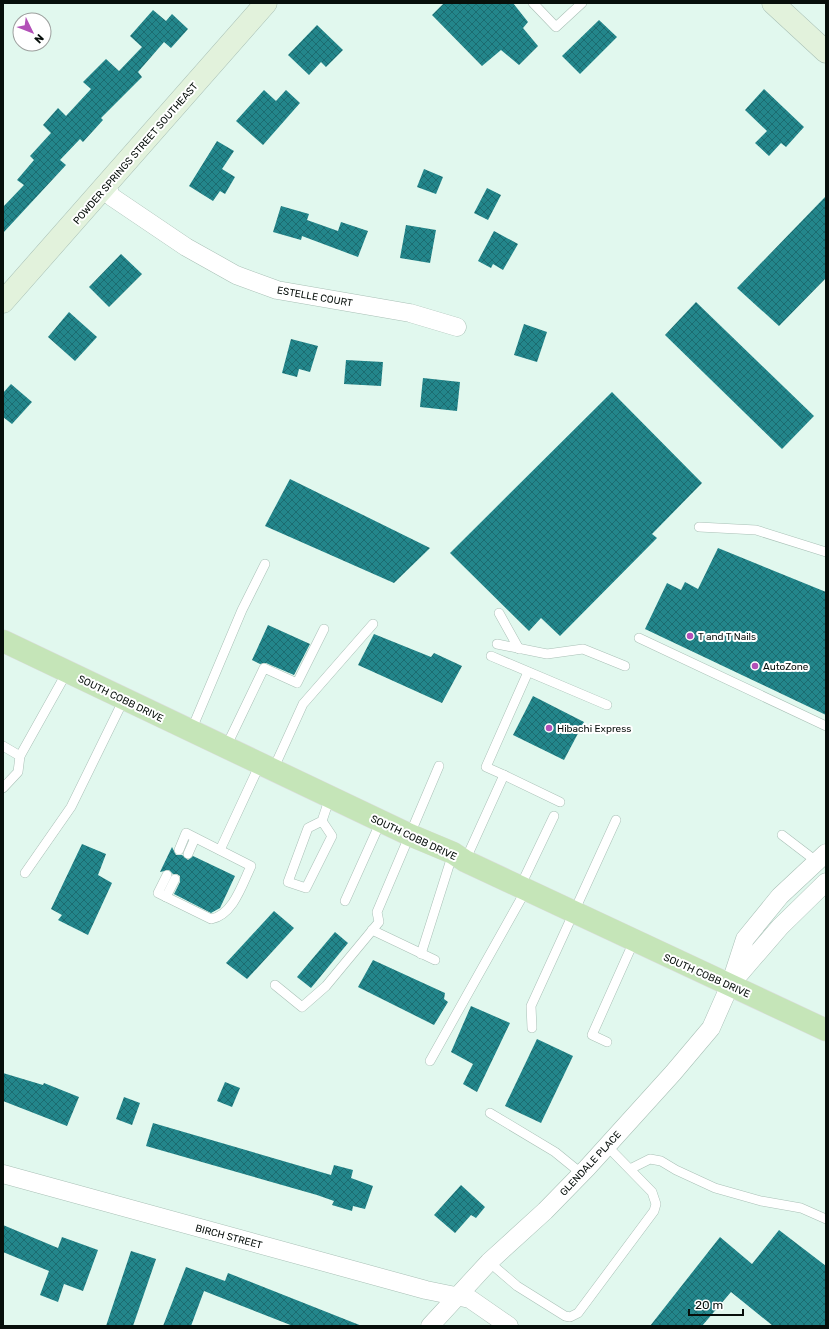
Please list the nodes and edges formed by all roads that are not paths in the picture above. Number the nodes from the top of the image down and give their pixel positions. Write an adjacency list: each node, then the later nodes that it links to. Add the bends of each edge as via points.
1 (266, 3): 6 (street, POWDER SPRINGS STREET SOUTHEAST)
2 (533, 3): 3 (lane, via 556,27)
3 (582, 3)
4 (773, 3): 5 (street)
5 (826, 52)
6 (106, 186): 7 (street, POWDER SPRINGS STREET SOUTHEAST); 8 (street, ESTELLE COURT, via 112,197 186,247 236,275 277,290 410,313)
7 (3, 302)
8 (458, 327)
9 (699, 527): 10 (lane, via 756,530)
10 (826, 552)
11 (265, 564): 26 (lane, via 242,610)
12 (499, 613): 18 (lane)
13 (373, 624): 31 (lane, via 303,704)
14 (324, 629): 28 (lane, via 297,683 264,668)
15 (639, 638): 25 (lane)
16 (3, 641): 21 (main road, SOUTH COBB DRIVE)
17 (497, 644): 18 (lane)
18 (519, 649): 20 (lane, via 547,654 583,649)
19 (491, 656): 22 (lane)
20 (626, 666)
21 (67, 672): 23 (main road, SOUTH COBB DRIVE); 29 (lane)
22 (528, 672): 24 (lane); 32 (lane, via 486,767)
23 (124, 699): 26 (main road, SOUTH COBB DRIVE); 48 (lane, via 71,807)
24 (607, 705)
25 (826, 726)
26 (191, 731): 28 (main road, SOUTH COBB DRIVE)
27 (3, 746): 29 (lane)
28 (226, 747): 31 (main road, SOUTH COBB DRIVE)
29 (20, 756): 33 (lane, via 18,772)
30 (439, 766): 40 (lane)
31 (267, 767): 34 (main road, SOUTH COBB DRIVE); 44 (lane)
32 (504, 775): 35 (lane); 46 (lane)
33 (3, 788)
34 (330, 797): 38 (lane); 39 (main road, SOUTH COBB DRIVE)
35 (560, 802)
36 (554, 816): 52 (lane)
37 (616, 820): 55 (lane)
38 (322, 821): 38 (lane, via 332,836 306,888 288,882 308,828)
39 (381, 821): 40 (main road, SOUTH COBB DRIVE); 54 (lane)
40 (410, 835): 46 (main road, SOUTH COBB DRIVE); 56 (lane, via 377,912 379,922)
41 (782, 835): 47 (lane)
42 (195, 838): 43 (lane, via 186,833); 44 (lane); 45 (lane)
43 (179, 850)
44 (220, 850): 53 (lane, via 251,866 229,909 218,918 211,919)
45 (188, 854)
46 (459, 857): 52 (main road, SOUTH COBB DRIVE); 58 (lane)
47 (821, 857): 61 (street, via 780,896 745,939)
48 (25, 873)
49 (167, 875): 53 (lane, via 158,893)
50 (176, 879): 53 (lane)
51 (826, 882): 61 (street, via 780,927)
52 (523, 889): 55 (main road, SOUTH COBB DRIVE); 65 (lane)
53 (166, 897)
54 (345, 901)
55 (573, 913): 57 (main road, SOUTH COBB DRIVE); 62 (lane, via 531,1006)
56 (372, 930): 58 (lane); 60 (lane, via 326,986 302,1007)
57 (634, 942): 61 (main road, SOUTH COBB DRIVE); 64 (lane, via 592,1035)
58 (421, 954): 59 (lane)
59 (435, 960)
60 (275, 985)
61 (730, 985): 63 (main road, SOUTH COBB DRIVE); 67 (street, GLENDALE PLACE, via 711,1028 668,1071)
62 (532, 1028)
63 (826, 1030)
64 (607, 1042)
65 (430, 1061)
66 (490, 1113): 70 (lane, via 555,1152)
67 (607, 1146): 68 (lane); 70 (street, GLENDALE PLACE)
68 (630, 1169): 71 (lane, via 650,1159 661,1161 715,1188 761,1201 802,1208); 72 (lane, via 652,1192 656,1204 654,1211 586,1304 574,1316 565,1316 517,1286)
69 (3, 1174): 73 (street, BIRCH STREET)
70 (582, 1174): 72 (street, GLENDALE PLACE)
71 (826, 1219)
72 (489, 1262): 73 (street, GLENDALE PLACE)
73 (455, 1298): 74 (street, GLENDALE PLACE); 75 (street, BIRCH STREET, via 470,1300)
74 (430, 1326)
75 (509, 1326)

